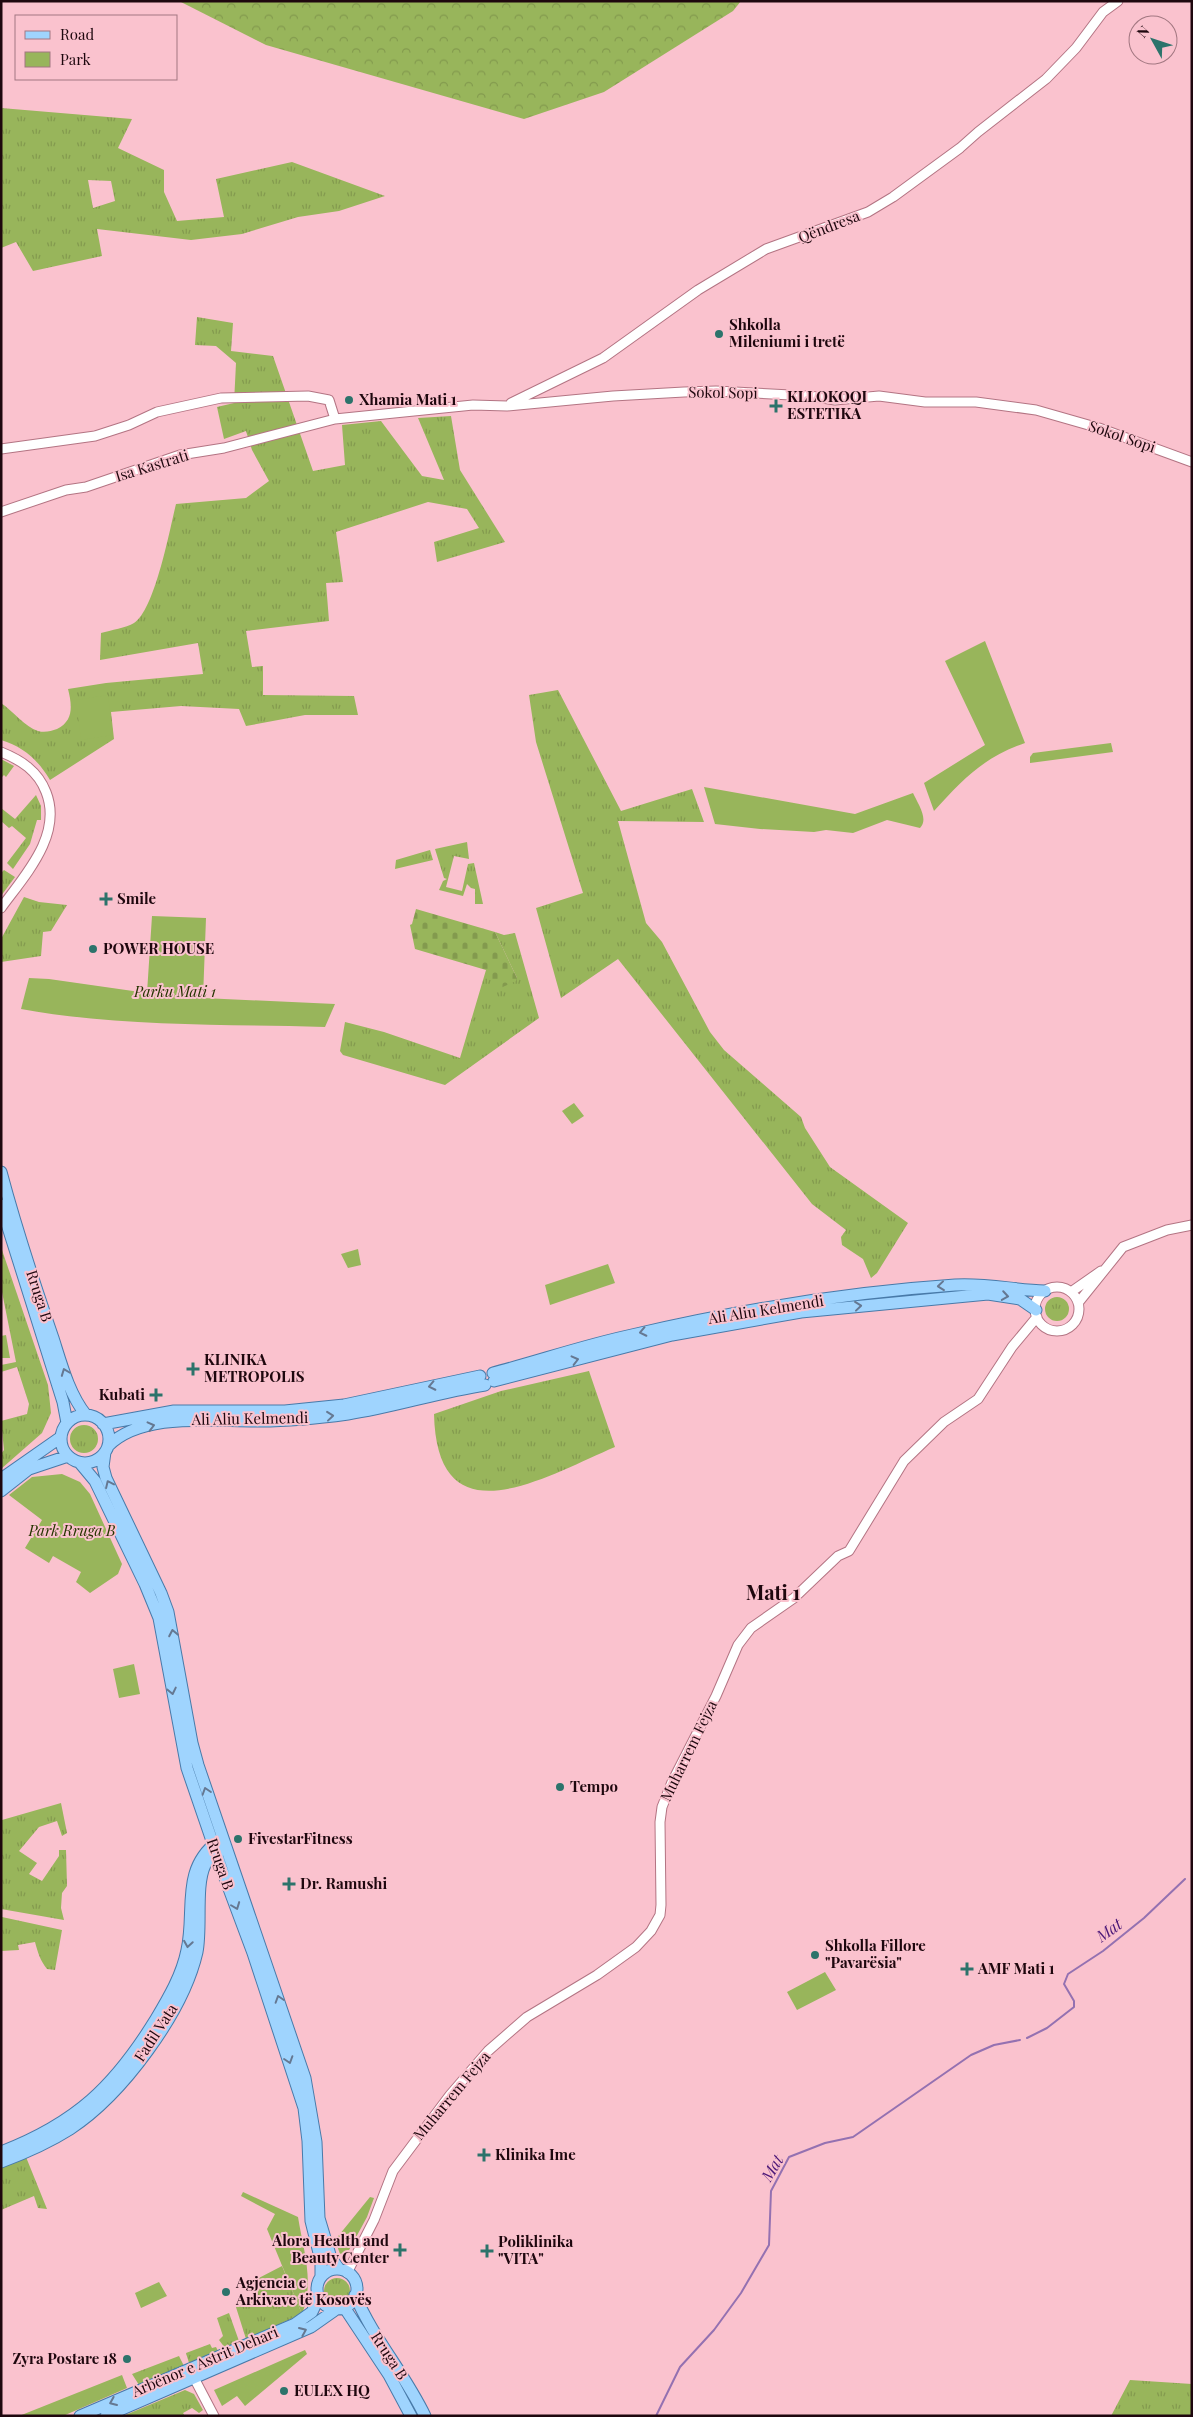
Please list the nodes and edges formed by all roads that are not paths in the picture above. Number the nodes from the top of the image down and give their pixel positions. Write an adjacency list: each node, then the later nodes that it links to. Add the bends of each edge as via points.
1 (1118, 1): 2 (street, Qëndresa, via 1103,12 1076,48 1046,79 893,197 868,212 766,249 698,290 603,358)
2 (506, 406): 3 (street, Sokol Sopi, via 473,405); 5 (street, Sokol Sopi, via 716,391 835,400 879,396 925,402 976,402 1048,412)
3 (335, 418): 4 (street, via 329,400 308,396 221,398 157,412 96,436); 6 (street, Isa Kastrati, via 224,448 180,455)
4 (1, 449)
5 (1192, 462)
6 (1, 512)
7 (1, 752): 8 (street, via 25,764 40,780 49,800 50,815 40,850)
8 (1, 908)
9 (1, 1172): 18 (main road, Rruga B, one-way to 9, via 75,1398 55,1344)
10 (1, 1205): 19 (main road, Rruga B, via 63,1402)
11 (1192, 1225): 12 (street, via 1130,1242 1114,1255)
12 (1105, 1268): 14 (street); 15 (street)
13 (1045, 1291): 14 (street, via 1058,1287); 16 (street, via 1038,1298); 17 (main road, Ali Aliu Kelmendi, one-way to 17, via 990,1284 955,1285 800,1303 631,1335)
14 (1071, 1292): 15 (street)
15 (1078, 1303): 16 (street, via 1076,1320 1065,1329 1048,1328)
16 (1037, 1314): 17 (main road, Ali Aliu Kelmendi, one-way to 16, via 672,1335 801,1312 988,1294 1020,1299); 33 (street, Muharrem Fejza, via 1012,1347 986,1391 944,1422 904,1461 848,1550 794,1598 751,1628 742,1639 662,1807 662,1905 657,1922 636,1947 527,2017 488,2051 393,2171 374,2220)
17 (488, 1379): 20 (main road, Ali Aliu Kelmendi, one-way to 20, via 344,1405 285,1411 174,1411); 22 (main road, Ali Aliu Kelmendi, one-way to 17, via 118,1436 163,1423 202,1419 287,1420 347,1414)
18 (86, 1416): 19 (main road, via 78,1416); 20 (main road)
19 (67, 1424): 21 (main road)
20 (103, 1424): 22 (main road, via 108,1431)
21 (61, 1437): 23 (main road); 25 (main road)
22 (106, 1449): 24 (main road, via 94,1462); 28 (main road, Rruga B, one-way to 22, via 192,1744 168,1612 162,1593 106,1478 103,1467)
23 (68, 1456): 24 (main road); 26 (main road, via 29,1469)
24 (80, 1463): 27 (main road, Rruga B, one-way to 27, via 96,1481 159,1618 187,1768)
25 (1, 1479)
26 (1, 1491)
27 (208, 1827): 28 (main road, Rruga B); 30 (main road, via 194,1866)
28 (219, 1846): 29 (main road, Rruga B); 30 (main road, Fadil Vata, via 200,1860); 33 (main road, Rruga B, one-way to 28, via 331,2258 319,2218 316,2134 305,2078)
29 (222, 1870): 30 (main road, via 208,1869); 34 (main road, Rruga B, one-way to 34, via 253,1952 304,2108 311,2222 321,2261)
30 (197, 1879): 31 (main road, Fadil Vata, one-way to 31, via 184,1961 167,2000 134,2053 111,2081 74,2115 43,2134); 32 (main road, Fadil Vata, via 201,1922 194,1964 175,2006 149,2047 113,2092 81,2121 46,2142)
31 (1, 2152)
32 (1, 2162)
33 (343, 2271): 34 (main road, via 328,2271); 35 (main road, via 355,2281)
34 (321, 2277): 36 (main road, via 317,2286)
35 (355, 2295): 37 (main road); 43 (main road, Rruga B, via 362,2313 399,2369)
36 (319, 2297): 37 (main road, via 327,2306); 38 (main road, Arbënor e Astrit Dehari, via 312,2312 302,2320)
37 (341, 2308): 38 (main road, Arbënor e Astrit Dehari, one-way to 37, via 311,2327); 42 (main road, Rruga B, via 389,2375)
38 (192, 2373): 39 (main road, Arbënor e Astrit Dehari, one-way to 39); 40 (main road, Arbënor e Astrit Dehari); 41 (street)
39 (80, 2416)
40 (106, 2416)
41 (214, 2416)
42 (411, 2416)
43 (424, 2416)

